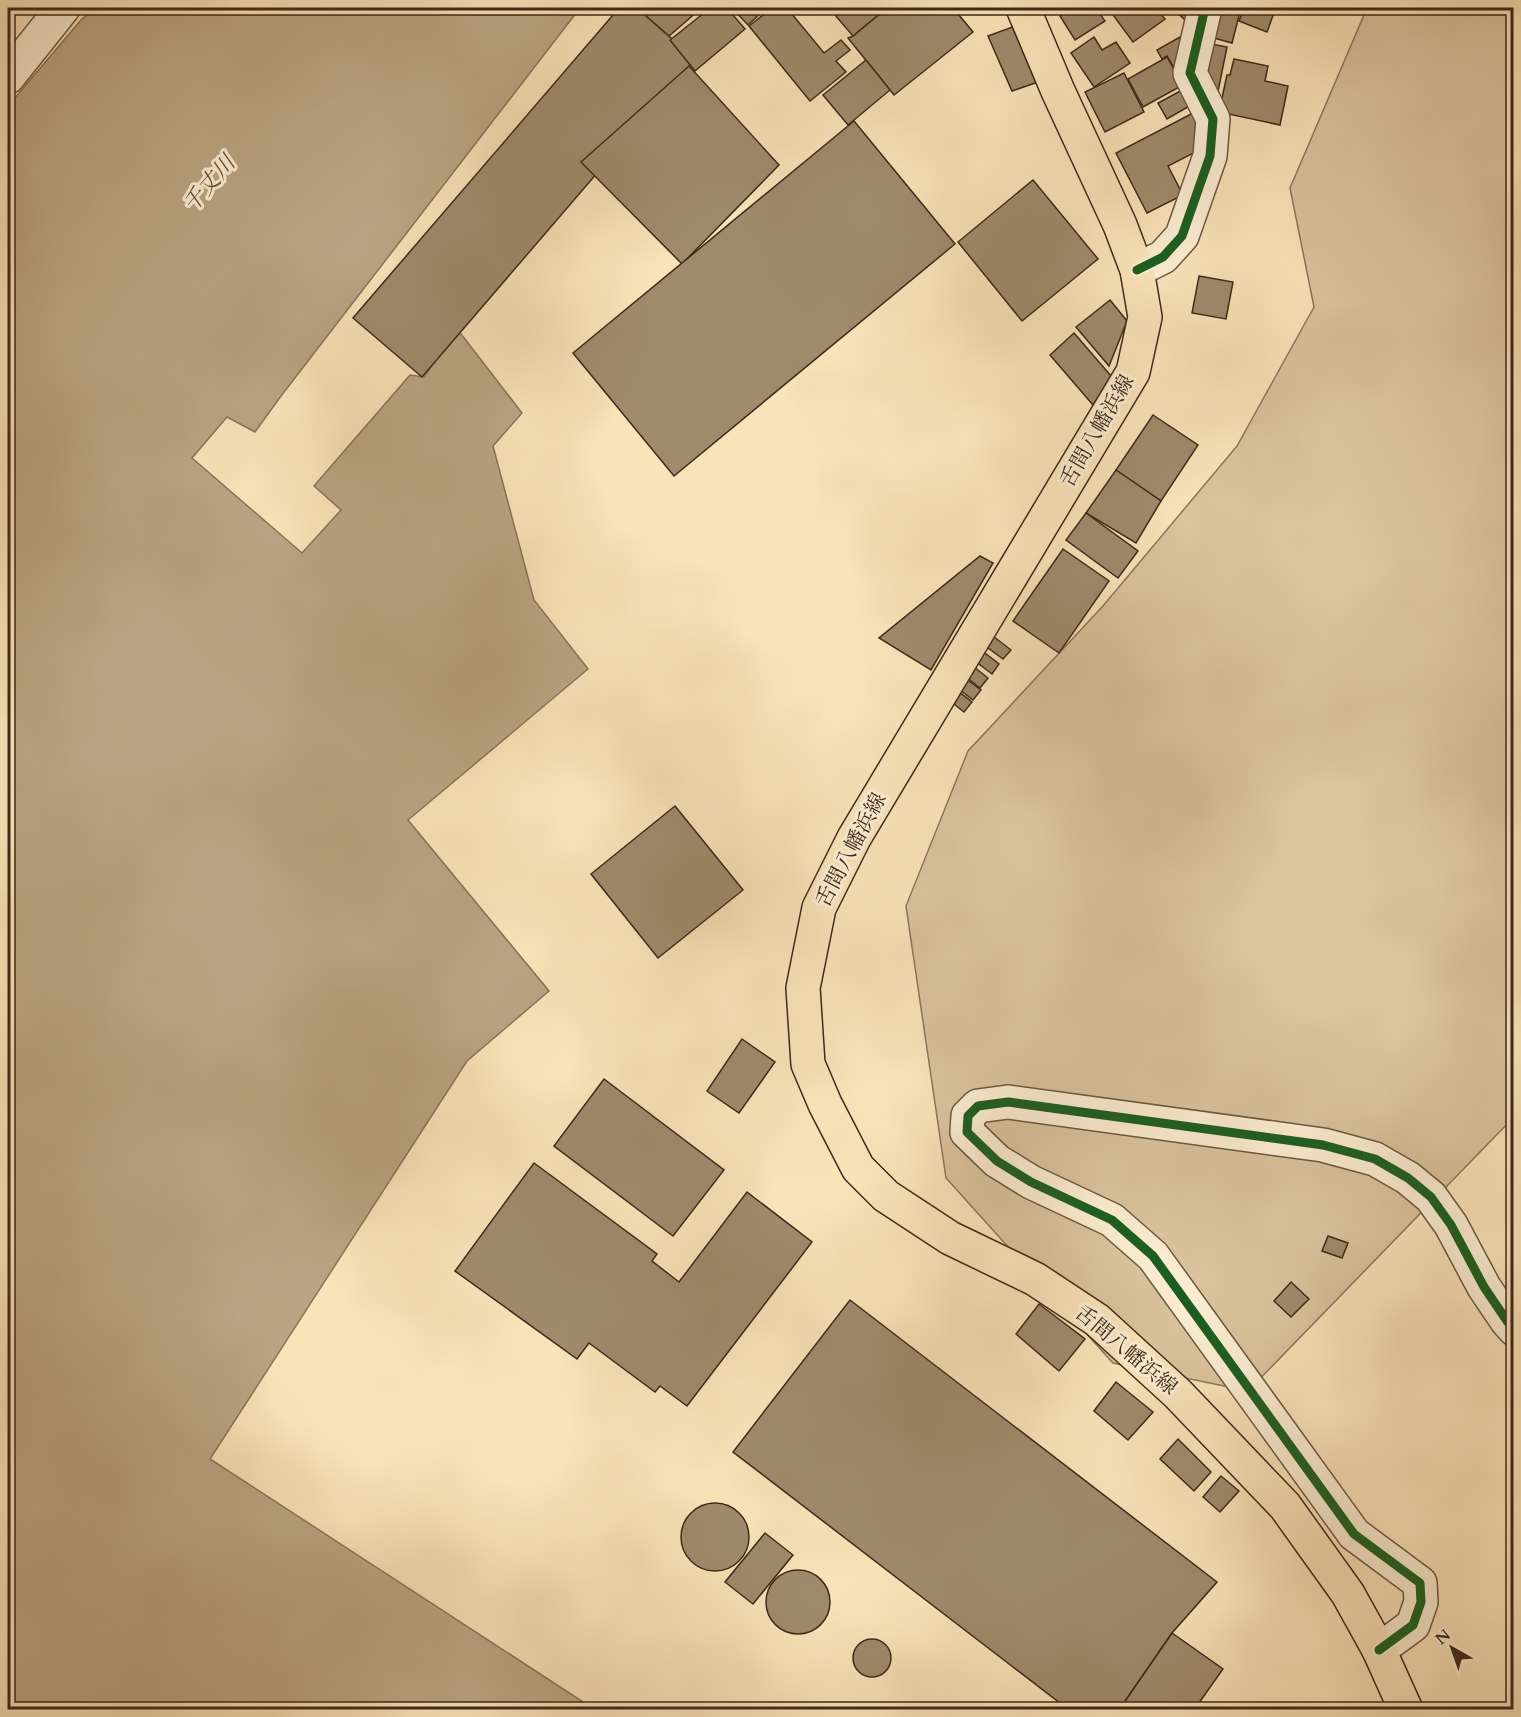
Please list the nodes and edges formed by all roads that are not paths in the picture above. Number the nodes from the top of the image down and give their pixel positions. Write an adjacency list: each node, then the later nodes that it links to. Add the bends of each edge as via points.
1 (63, 8): 4 (street)
2 (1023, 8): 5 (main road, 舌間八幡浜線)
3 (1205, 8): 5 (street, via 1190,74 1213,119 1210,156 1182,236 1163,257)
4 (8, 78)
5 (1137, 270): 7 (main road, 舌間八幡浜線, via 1145,317 1133,372 854,838 819,908 803,988 808,1064 858,1168 886,1196 950,1238 1035,1279 1097,1320 1178,1394 1285,1506 1348,1594)
6 (1514, 1329): 7 (street, via 1484,1287 1451,1225 1431,1197 1375,1159 1323,1144 1008,1102 978,1106 968,1116 967,1132 997,1161 1031,1182 1112,1220 1153,1256 1354,1534 1420,1583 1421,1602 1413,1625)
7 (1379, 1650): 8 (main road, 舌間八幡浜線)
8 (1406, 1710)

